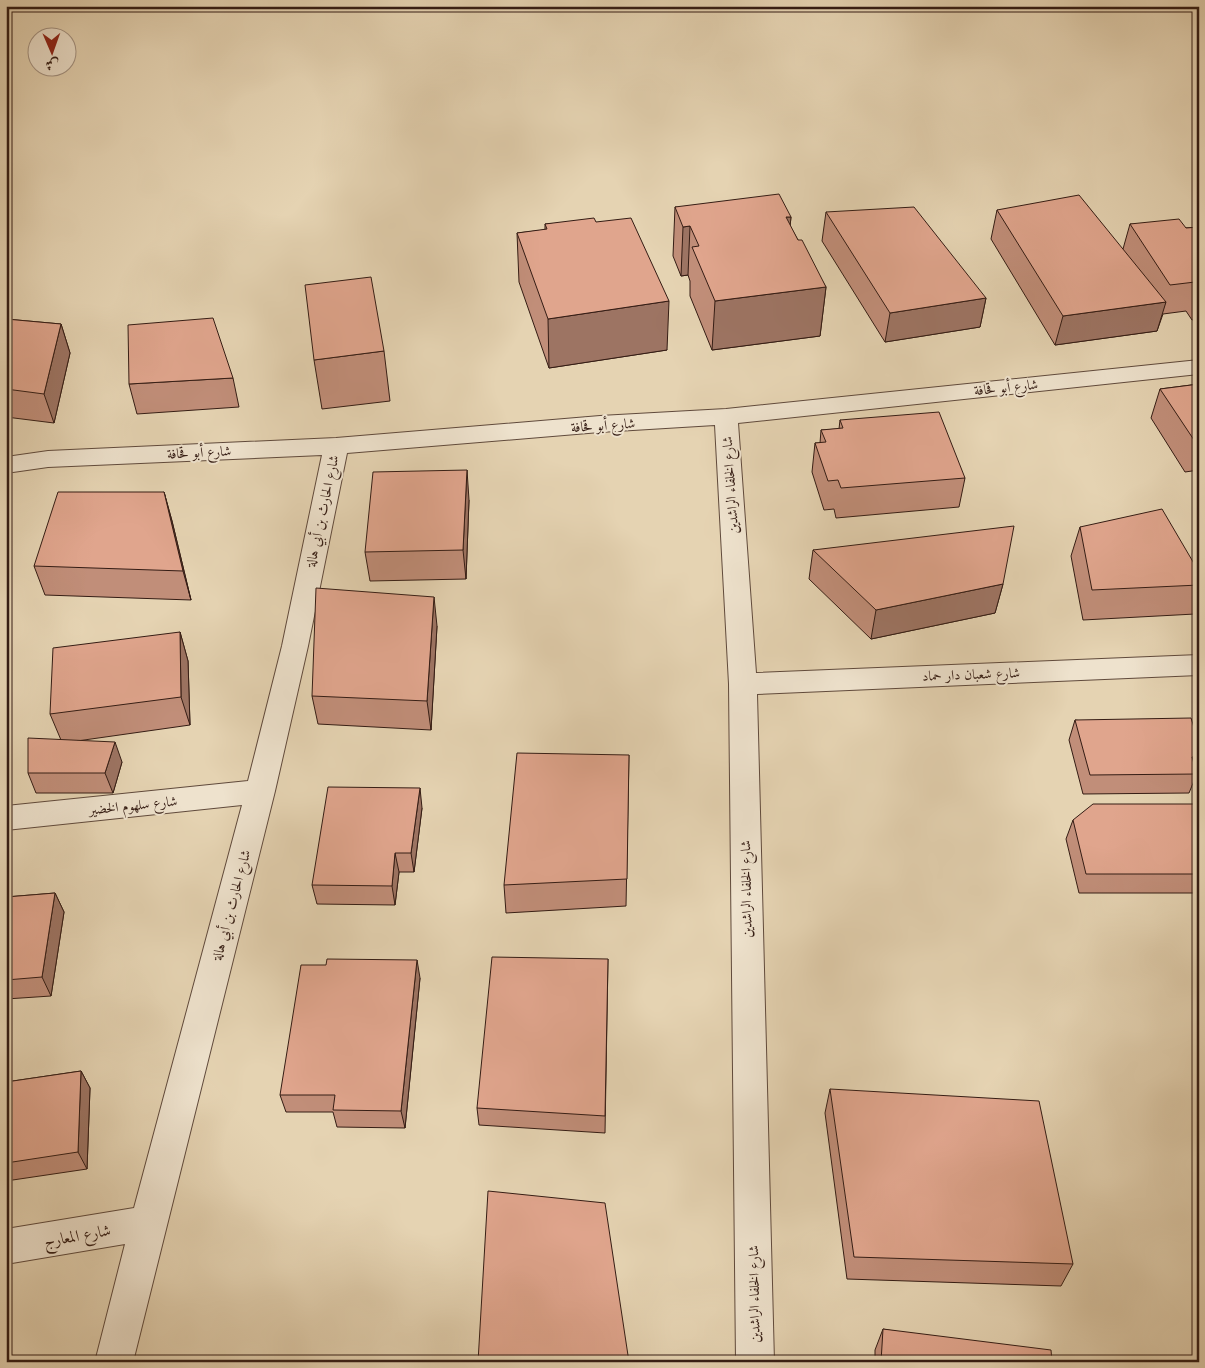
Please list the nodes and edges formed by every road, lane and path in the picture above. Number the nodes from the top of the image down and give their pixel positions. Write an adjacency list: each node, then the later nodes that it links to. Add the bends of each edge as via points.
1 (1199, 367): 2 (street, شارع أبو قحافة)
2 (726, 417): 3 (street, شارع أبو قحافة); 8 (street, شارع الخلفاء الراشدين)
3 (336, 446): 5 (street, شارع أبو قحافة); 9 (street, شارع الحارث بن أبي هالة, via 295,646)
4 (6, 448): 5 (street)
5 (48, 459): 6 (street, شارع أبو قحافة)
6 (6, 465)
7 (1199, 665): 8 (street, شارع شعبان دار حماد)
8 (743, 684): 14 (street, شارع الخلفاء الراشدين)
9 (260, 791): 10 (street, شارع سلهوم الخضير); 11 (street, شارع الحارث بن أبي هالة)
10 (6, 818)
11 (148, 1223): 12 (street, شارع المعارج); 13 (street, شارع الحارث بن أبي هالة)
12 (6, 1247)
13 (114, 1362)
14 (755, 1362)

